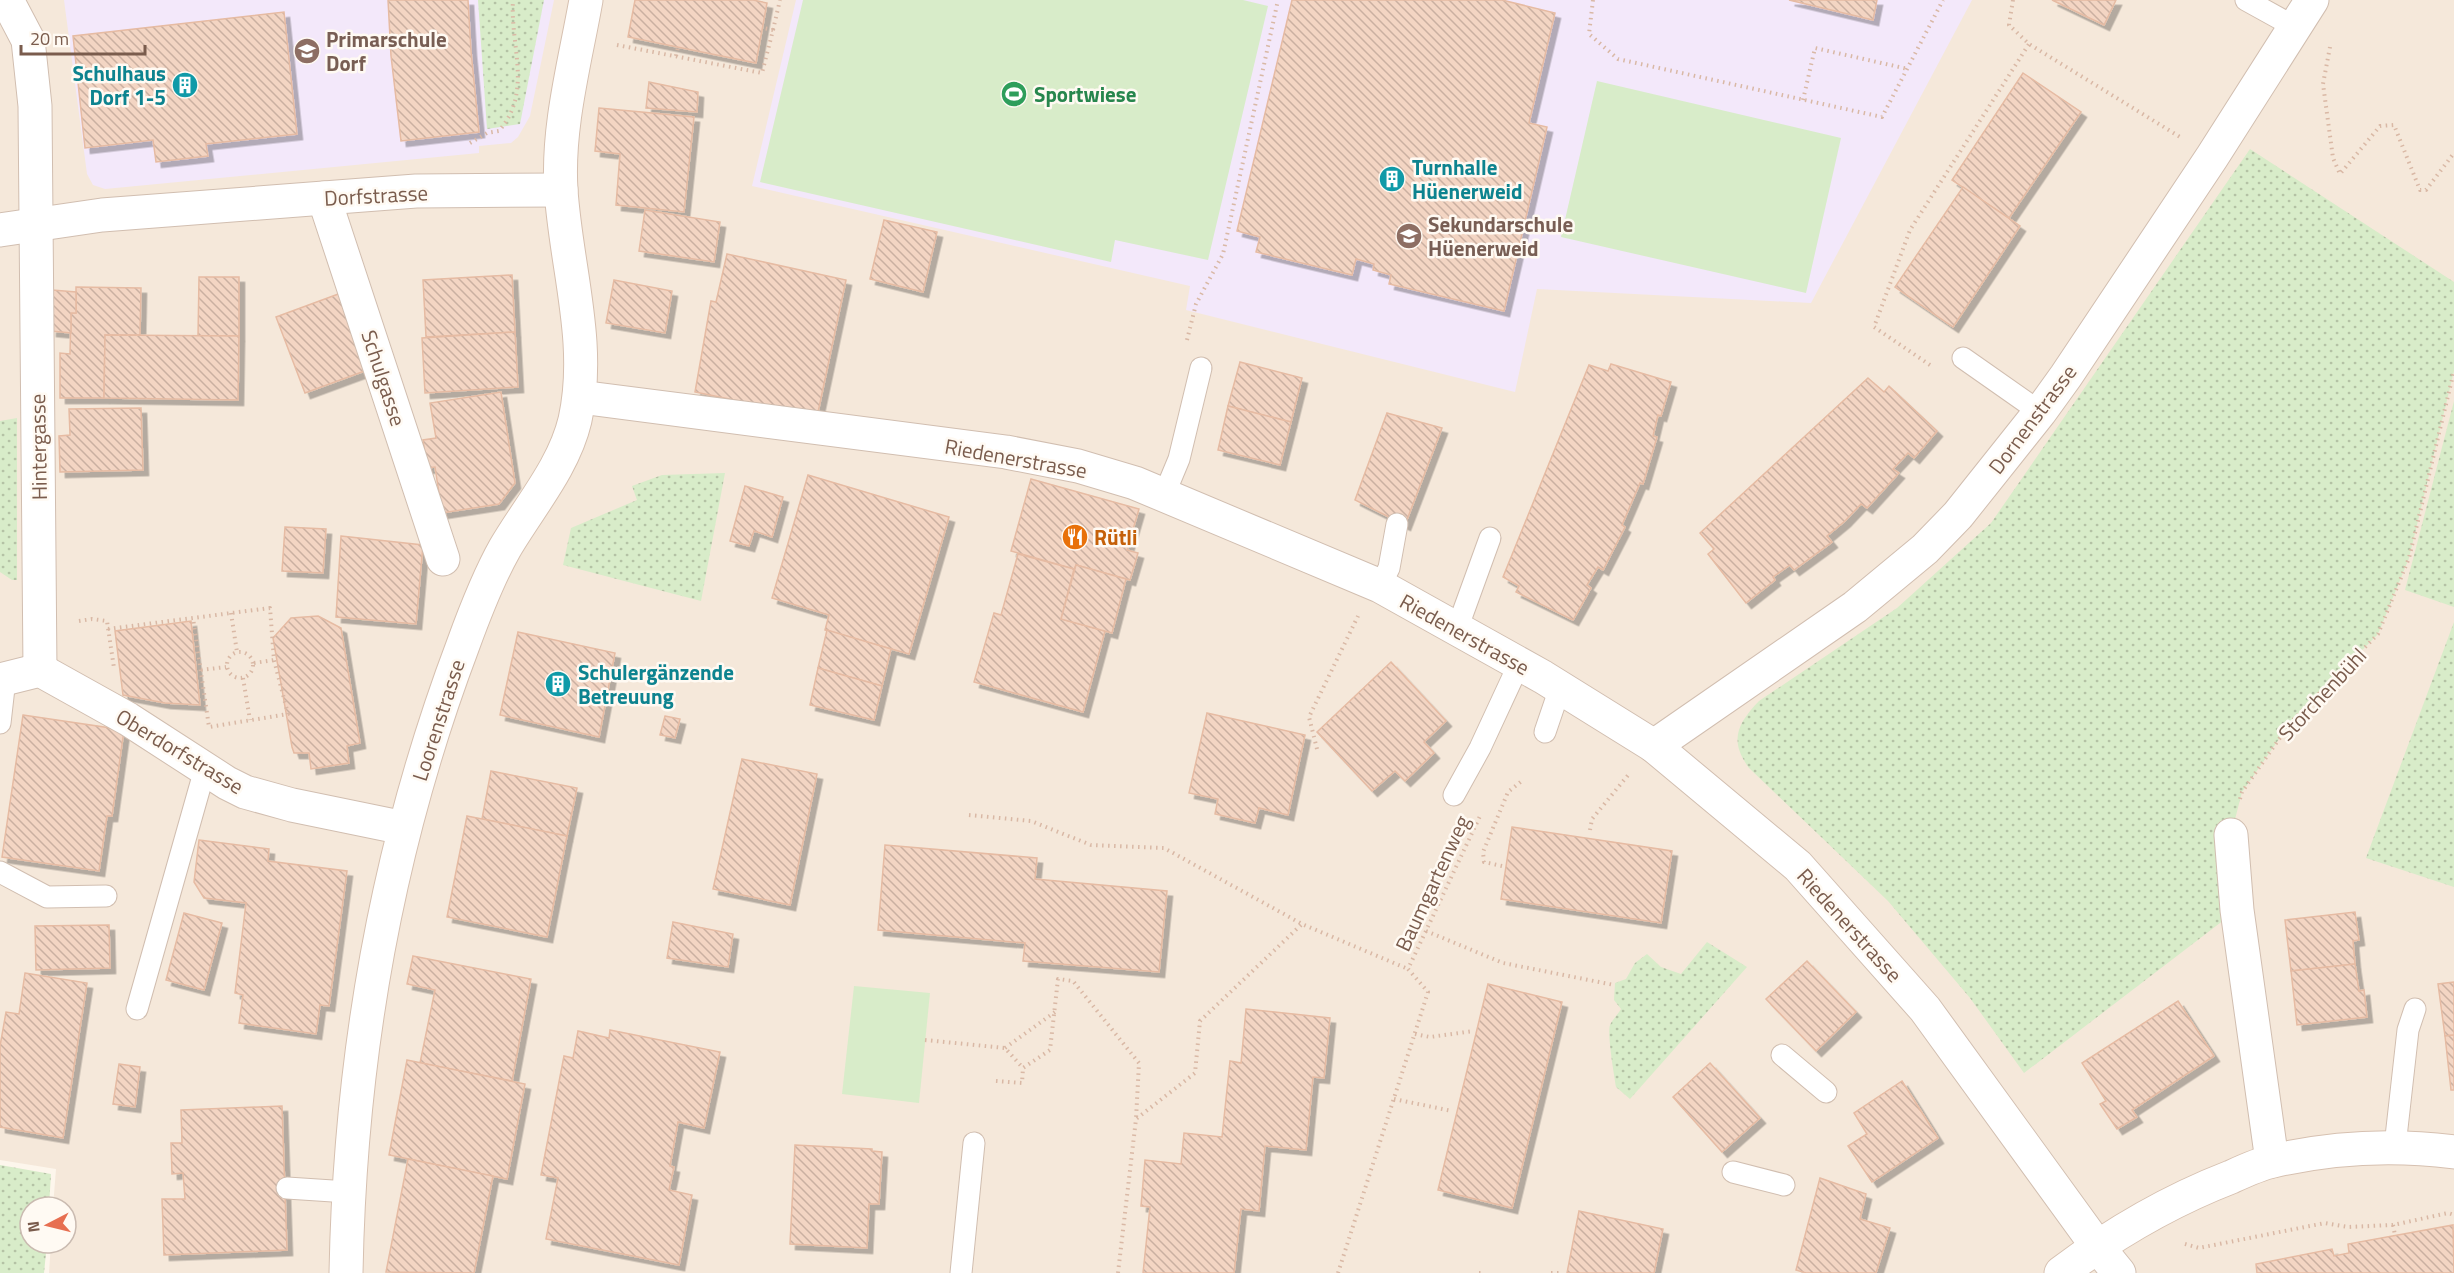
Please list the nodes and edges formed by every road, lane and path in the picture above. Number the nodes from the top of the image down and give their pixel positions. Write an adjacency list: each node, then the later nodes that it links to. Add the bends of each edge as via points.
1 (7, 0): 26 (street, Hintergasse, via 28,40 35,106)
2 (513, 0): 21 (path, via 518,78 514,106 499,131)
3 (586, 0): 24 (street, via 564,128)
4 (780, 0): 13 (path)
5 (1278, 0): 28 (path, via 1223,254 1196,304)
6 (1593, 0): 20 (path, via 1589,34 1618,60)
7 (1944, 0): 19 (path)
8 (2013, 0): 16 (path, via 2009,25)
9 (2246, 0): 11 (lane)
10 (2312, 0): 11 (street, Dornenstrasse)
11 (2295, 27): 23 (street, Dornenstrasse)
12 (763, 28): 13 (path)
13 (773, 30): 18 (path, via 762,73)
14 (2331, 40): 22 (path, via 2323,84 2333,159 2340,174 2380,126 2394,125 2420,190 2426,190)
15 (615, 44): 18 (path)
16 (2029, 44): 23 (path); 30 (path, via 1910,230 1874,327)
17 (678, 47): 18 (path)
18 (676, 56)
19 (1908, 69): 20 (path, via 1882,117); 20 (path, via 1815,48)
20 (1803, 100)
21 (470, 142)
22 (2454, 153)
23 (2212, 157): 34 (street, Dornenstrasse)
24 (561, 190): 25 (street, Dorfstrasse, via 416,191); 33 (street, Loorenstrasse, via 581,344)
25 (324, 198): 26 (street, Dorfstrasse, via 102,215); 38 (street, Schulgasse)
26 (37, 224): 27 (street, Dorfstrasse); 43 (street, Hintergasse)
27 (0, 230)
28 (1184, 351)
29 (1963, 358): 34 (lane)
30 (1932, 367)
31 (1201, 368): 35 (lane, via 1179,459)
32 (2454, 371): 70 (path, Storchenbühl, via 2409,558 2378,634 2290,722 2242,792)
33 (580, 398): 35 (street, Riedenerstrasse, via 1015,454 1078,466); 68 (street, Loorenstrasse, via 564,450 504,550 477,609 442,701)
34 (2040, 412): 60 (street, Dornenstrasse, via 1958,515 1893,577)
35 (1164, 495): 39 (street, Riedenerstrasse)
36 (1397, 524): 39 (lane, via 1389,568)
37 (1490, 538): 45 (lane)
38 (443, 559)
39 (1380, 586): 45 (street, Riedenerstrasse)
40 (1360, 612): 61 (path, via 1309,717)
41 (231, 613): 42 (path); 46 (path); 47 (path, via 270,609)
42 (193, 618): 44 (path); 52 (path)
43 (39, 627): 44 (path, via 92,619 107,621); 51 (street, Hintergasse)
44 (108, 629): 56 (path)
45 (1457, 629): 49 (street, Riedenerstrasse)
46 (237, 652): 48 (path, via 247,654); 50 (path, via 229,657)
47 (274, 660): 48 (path); 57 (path, via 288,714)
48 (254, 663): 53 (path, via 252,672)
49 (1519, 664): 55 (street, Riedenerstrasse); 65 (lane)
50 (226, 667): 52 (path); 53 (path, via 232,676)
51 (40, 670): 54 (street); 56 (street, Oberdorfstrasse)
52 (201, 670): 57 (path, via 209,727)
53 (243, 678): 57 (path)
54 (3, 680): 58 (lane)
55 (1560, 688): 59 (lane); 60 (street, Riedenerstrasse)
56 (120, 715): 62 (street, Oberdorfstrasse)
57 (250, 720)
58 (0, 723)
59 (1545, 732)
60 (1654, 746): 104 (street, Riedenerstrasse, via 1798,866 1925,1009)
61 (1317, 749)
62 (205, 769): 68 (street, Oberdorfstrasse, via 245,792 267,799); 78 (lane)
63 (1632, 771): 69 (path, via 1592,819)
64 (1523, 780): 71 (path, via 1508,792 1483,852 1484,862)
65 (1454, 795)
66 (1485, 806): 75 (path, Baumgartenweg)
67 (969, 815): 74 (path, via 1031,821 1091,845 1164,848)
68 (404, 828): 99 (street, Loorenstrasse, via 377,949 357,1084)
69 (1590, 830)
70 (2231, 835): 95 (street, via 2237,910)
71 (1502, 866)
72 (0, 872): 73 (lane, via 47,897)
73 (106, 896)
74 (1302, 924): 76 (path); 91 (path, via 1200,1021 1195,1072)
75 (1426, 931): 76 (path, Baumgartenweg); 77 (path, via 1503,963)
76 (1408, 969): 82 (path, Baumgartenweg, via 1428,992)
77 (1614, 986)
78 (137, 1009)
79 (2415, 1009): 93 (lane, via 2408,1030)
80 (1055, 1012): 84 (path); 86 (path, via 1050,1050); 91 (path, via 1059,979 1073,981 1139,1063)
81 (1474, 1031): 82 (path, via 1430,1037)
82 (1415, 1034): 89 (path, Baumgartenweg)
83 (925, 1040): 84 (path)
84 (1005, 1048): 86 (path)
85 (1782, 1055): 88 (lane)
86 (1023, 1068): 87 (path, via 1022,1083)
87 (996, 1081)
88 (1826, 1092)
89 (1394, 1098): 90 (path); 108 (path, Baumgartenweg)
90 (1452, 1111)
91 (1136, 1119): 107 (path)
92 (974, 1143): 106 (lane)
93 (2395, 1146): 94 (street); 95 (street, via 2359,1147)
94 (2454, 1152)
95 (2272, 1161): 104 (street, via 2202,1188 2136,1221)
96 (1733, 1172): 97 (lane)
97 (1784, 1185)
98 (287, 1188): 99 (lane)
99 (348, 1192): 105 (street, Loorenstrasse)
100 (2454, 1215): 101 (path)
101 (2393, 1225): 102 (path); 103 (path, via 2348,1227 2325,1223 2199,1248)
102 (2395, 1234)
103 (2185, 1244)
104 (2097, 1246): 113 (street); 114 (street, Riedenerstrasse)
105 (346, 1273)
106 (961, 1273)
107 (1118, 1273)
108 (1338, 1273)
109 (1479, 1273): 110 (path)
110 (1485, 1273)
111 (1551, 1273): 112 (path)
112 (1560, 1273)
113 (2061, 1273)
114 (2119, 1273)

